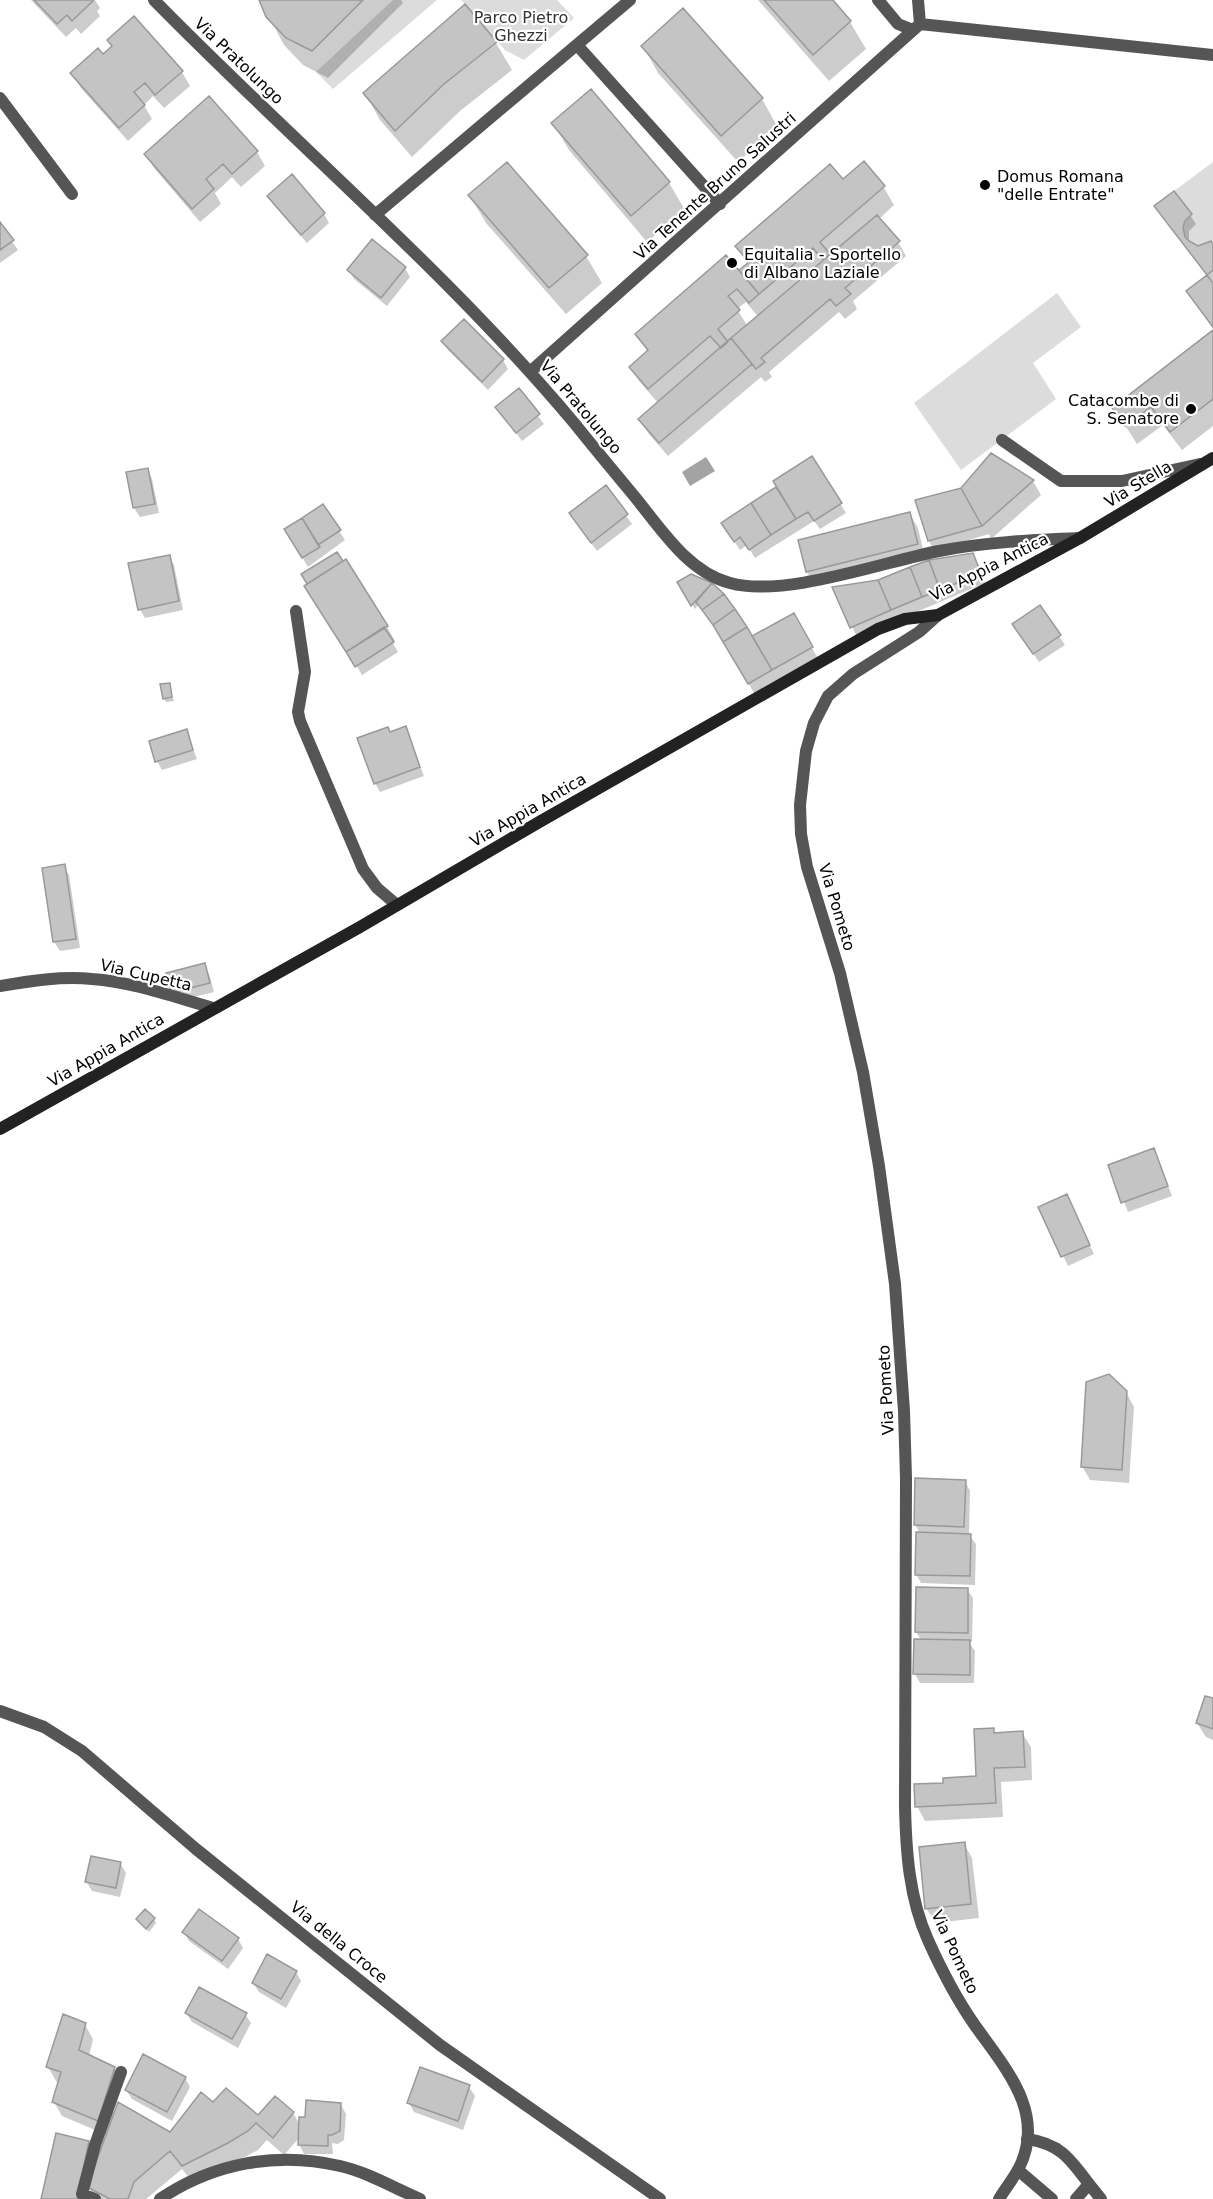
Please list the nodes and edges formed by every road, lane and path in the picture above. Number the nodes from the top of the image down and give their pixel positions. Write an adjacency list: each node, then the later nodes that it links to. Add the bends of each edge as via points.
1 (154, 0): 11 (street, Via Pratolungo)
2 (630, 0): 6 (street)
3 (878, 0): 5 (street, via 898,24)
4 (918, 0): 5 (street)
5 (917, 27): 7 (street); 10 (street, Via Tenente Bruno Salustri)
6 (577, 45): 10 (street); 11 (street)
7 (1213, 55)
8 (0, 98): 9 (street)
9 (72, 194)
10 (720, 204): 12 (street, Via Tenente Bruno Salustri)
11 (375, 215): 12 (street, Via Pratolungo)
12 (531, 372): 15 (street, Via Pratolungo, via 676,547 698,568 728,583 780,585 953,548)
13 (1002, 440): 14 (street, via 1061,481 1122,481)
14 (1209, 461): 15 (street, Via Stella)
15 (1080, 538): 17 (street, Via Appia Antica)
16 (296, 611): 18 (street, via 305,672 300,721 363,869)
17 (938, 615): 18 (street, Via Appia Antica, via 905,619 878,629); 24 (street, Via Pometo, via 828,696 806,751 801,827 807,867 840,973 863,1072 895,1284 904,1411 905,1816 912,1890 926,1937 956,1996 1019,2089 1026,2111)
18 (397, 905): 20 (street, Via Appia Antica)
19 (0, 986): 20 (street, Via Cupetta, via 92,979 127,984)
20 (213, 1008): 21 (street, Via Appia Antica)
21 (0, 1129)
22 (0, 1711): 31 (street, Via della Croce, via 57,1734 82,1751 196,1849 440,2045)
23 (121, 2072): 28 (street, via 94,2145 82,2194)
24 (1027, 2139): 25 (street, Via Pometo); 26 (street, via 1060,2150)
25 (1018, 2170): 32 (street, Via Pometo); 33 (street)
26 (1089, 2184): 34 (street); 35 (street)
27 (173, 2194): 29 (street); 30 (street, via 190,2180 234,2166 293,2159 342,2166)
28 (95, 2199)
29 (160, 2199)
30 (420, 2199)
31 (660, 2199)
32 (999, 2199)
33 (1052, 2199)
34 (1076, 2199)
35 (1101, 2199)

